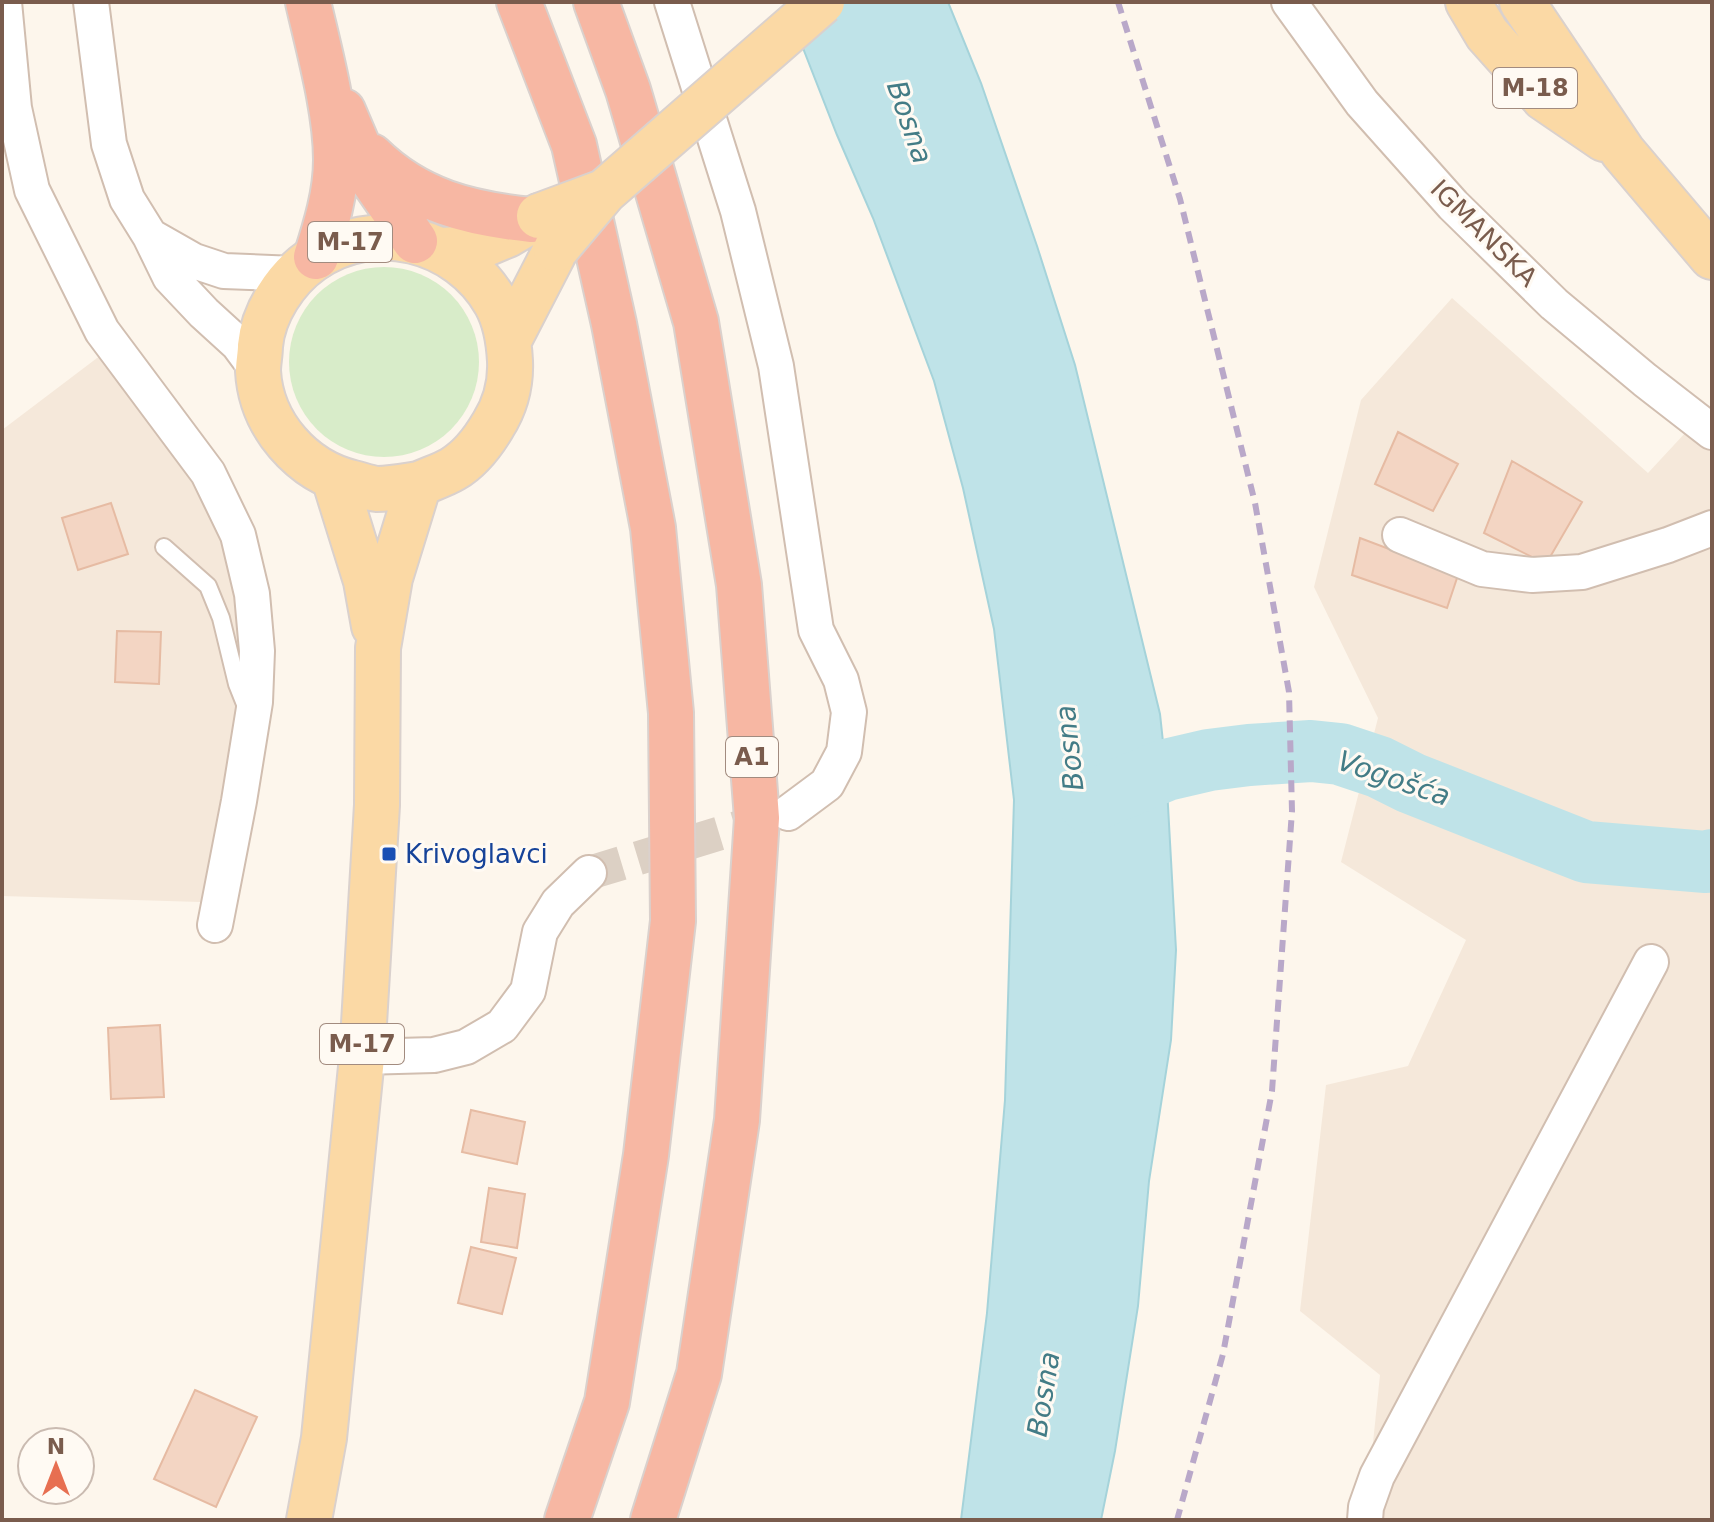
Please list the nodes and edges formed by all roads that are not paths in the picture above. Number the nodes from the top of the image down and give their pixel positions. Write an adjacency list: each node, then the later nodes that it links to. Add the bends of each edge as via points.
1 (4, 2): 28 (street, via 14,108 32,190 102,331 208,473 238,535 252,594 257,651)
2 (91, 2): 15 (street, via 109,144 127,199)
3 (308, 2): 11 (highway)
4 (519, 2): 35 (highway, via 574,145 614,324 653,528 671,713 673,921 646,1155 607,1402)
5 (596, 2): 36 (highway, A1, via 628,90 696,322 739,585 757,818 735,1135 699,1374)
6 (672, 2): 29 (street, via 738,211 776,366 816,630 841,680 849,712 844,752 827,784)
7 (822, 2): 14 (main road, M-17, bridge, via 604,192)
8 (1289, 2): 21 (street, IGMANSKA, via 1362,103 1453,205 1554,304)
9 (1468, 2): 13 (main road, M-18, via 1487,34 1544,98)
10 (1522, 2): 13 (main road, M-18)
11 (321, 58): 12 (highway); 18 (highway, via 336,162 327,223)
12 (357, 143): 14 (highway, via 420,193); 16 (highway, via 372,179)
13 (1623, 152): 17 (main road, M-18)
14 (542, 229): 16 (main road, M-17, via 476,248); 19 (main road, M-17)
15 (150, 236): 18 (street, via 224,271); 20 (street, via 170,277)
16 (429, 246): 18 (main road, M-17, via 381,237 347,242); 19 (main road, M-17, via 473,273 496,304)
17 (1712, 257)
18 (306, 266): 20 (main road, M-17, via 274,303 261,335)
19 (509, 340): 23 (main road, M-17, via 510,377 501,413 481,444 453,469)
20 (258, 371): 22 (main road, M-17, via 265,404 281,435 304,460)
21 (1712, 432)
22 (334, 478): 23 (main road, M-17, via 376,489); 27 (main road, M-17, via 366,581)
23 (419, 484): 27 (main road, M-17, via 390,578)
24 (1712, 528): 25 (street, via 1582,572 1532,575 1482,569)
25 (1400, 535)
26 (164, 547): 28 (lane, via 208,586)
27 (378, 648): 33 (main road, M-17, via 377,805)
28 (252, 721): 31 (street)
29 (788, 813)
30 (589, 873): 33 (street, via 558,903 540,932 528,991 502,1026 466,1047 434,1055)
31 (215, 925)
32 (1651, 962): 37 (street, via 1377,1476)
33 (362, 1057): 34 (main road, M-17, via 324,1438)
34 (309, 1520)
35 (567, 1520)
36 (653, 1520)
37 (1365, 1520)

